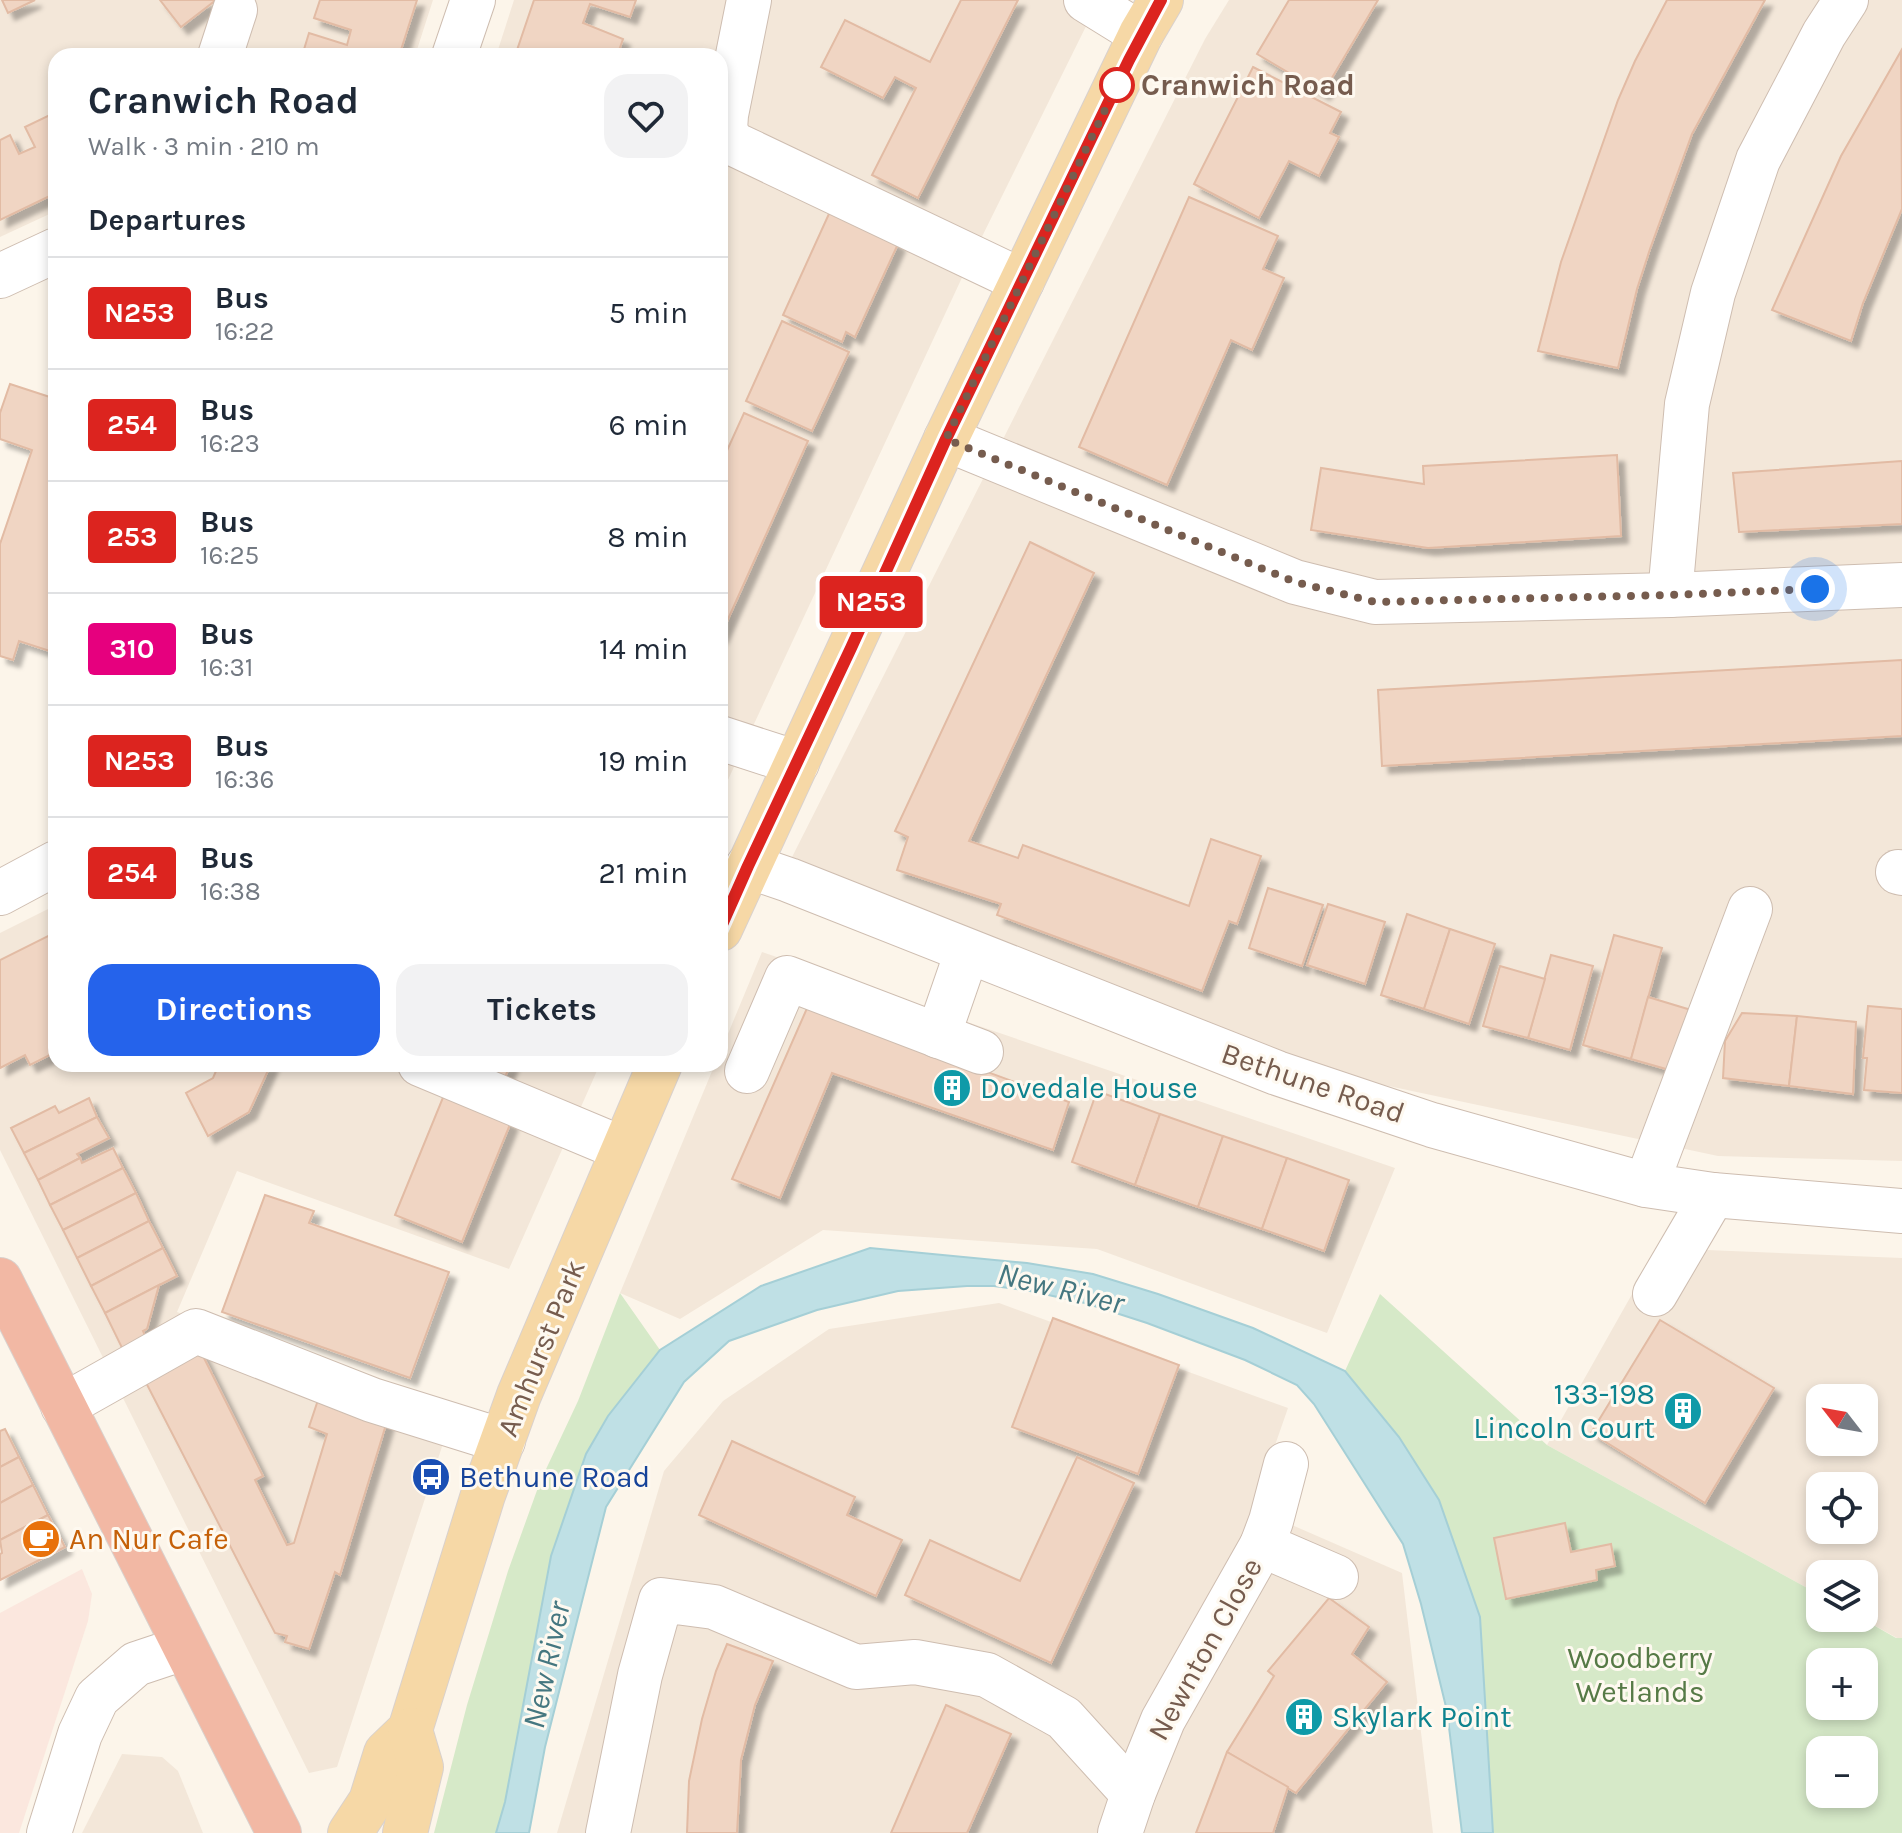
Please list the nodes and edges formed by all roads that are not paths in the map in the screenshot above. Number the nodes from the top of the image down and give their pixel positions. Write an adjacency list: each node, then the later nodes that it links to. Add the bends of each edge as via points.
1 (473, 0): 8 (street)
2 (749, 0): 9 (street)
3 (1086, 0): 6 (street)
4 (1846, 0): 16 (street, via 1758,160 1713,293 1687,404)
5 (235, 10): 7 (street)
6 (1151, 17): 13 (main road)
7 (223, 48)
8 (457, 48)
9 (728, 105)
10 (728, 136): 13 (street, via 732,143)
11 (48, 254): 12 (street)
12 (0, 276)
13 (1022, 281): 14 (main road)
14 (946, 439): 16 (street, via 1295,582 1375,602); 18 (main road)
15 (1902, 585): 16 (street)
16 (1670, 595)
17 (728, 741): 18 (street)
18 (797, 763): 19 (main road)
19 (748, 866): 23 (main road); 24 (street, Bethune Road)
20 (48, 867): 21 (street)
21 (0, 893)
22 (1750, 909): 31 (street)
23 (728, 911)
24 (967, 952): 25 (street); 31 (street, Bethune Road, via 1279,1073 1432,1125)
25 (938, 1036): 26 (street); 27 (street, via 787,978)
26 (981, 1052)
27 (747, 1071)
28 (439, 1072): 30 (street)
29 (657, 1072): 30 (main road, Amhurst Park)
30 (623, 1149): 37 (main road, Amhurst Park)
31 (1646, 1185): 32 (street, Bethune Road)
32 (1713, 1195): 33 (street, Bethune Road); 35 (street)
33 (1902, 1211)
34 (0, 1280): 36 (highway)
35 (1655, 1294)
36 (63, 1406): 37 (street, via 196,1331 372,1400); 41 (highway)
37 (503, 1441): 42 (main road, Amhurst Park)
38 (1286, 1464): 39 (street, Newnton Close)
39 (1262, 1545): 40 (street); 43 (street, Newnton Close, via 1163,1720)
40 (1336, 1577)
41 (184, 1648): 44 (street, via 136,1664 97,1698); 45 (highway)
42 (410, 1730): 46 (main road, Amhurst Park, via 386,1753 371,1801); 47 (main road, via 421,1767)
43 (1126, 1813): 48 (street, via 1064,1718 987,1675 915,1662 856,1667 714,1607 661,1600)
44 (49, 1833)
45 (279, 1833)
46 (350, 1833)
47 (405, 1833)
48 (608, 1833)

